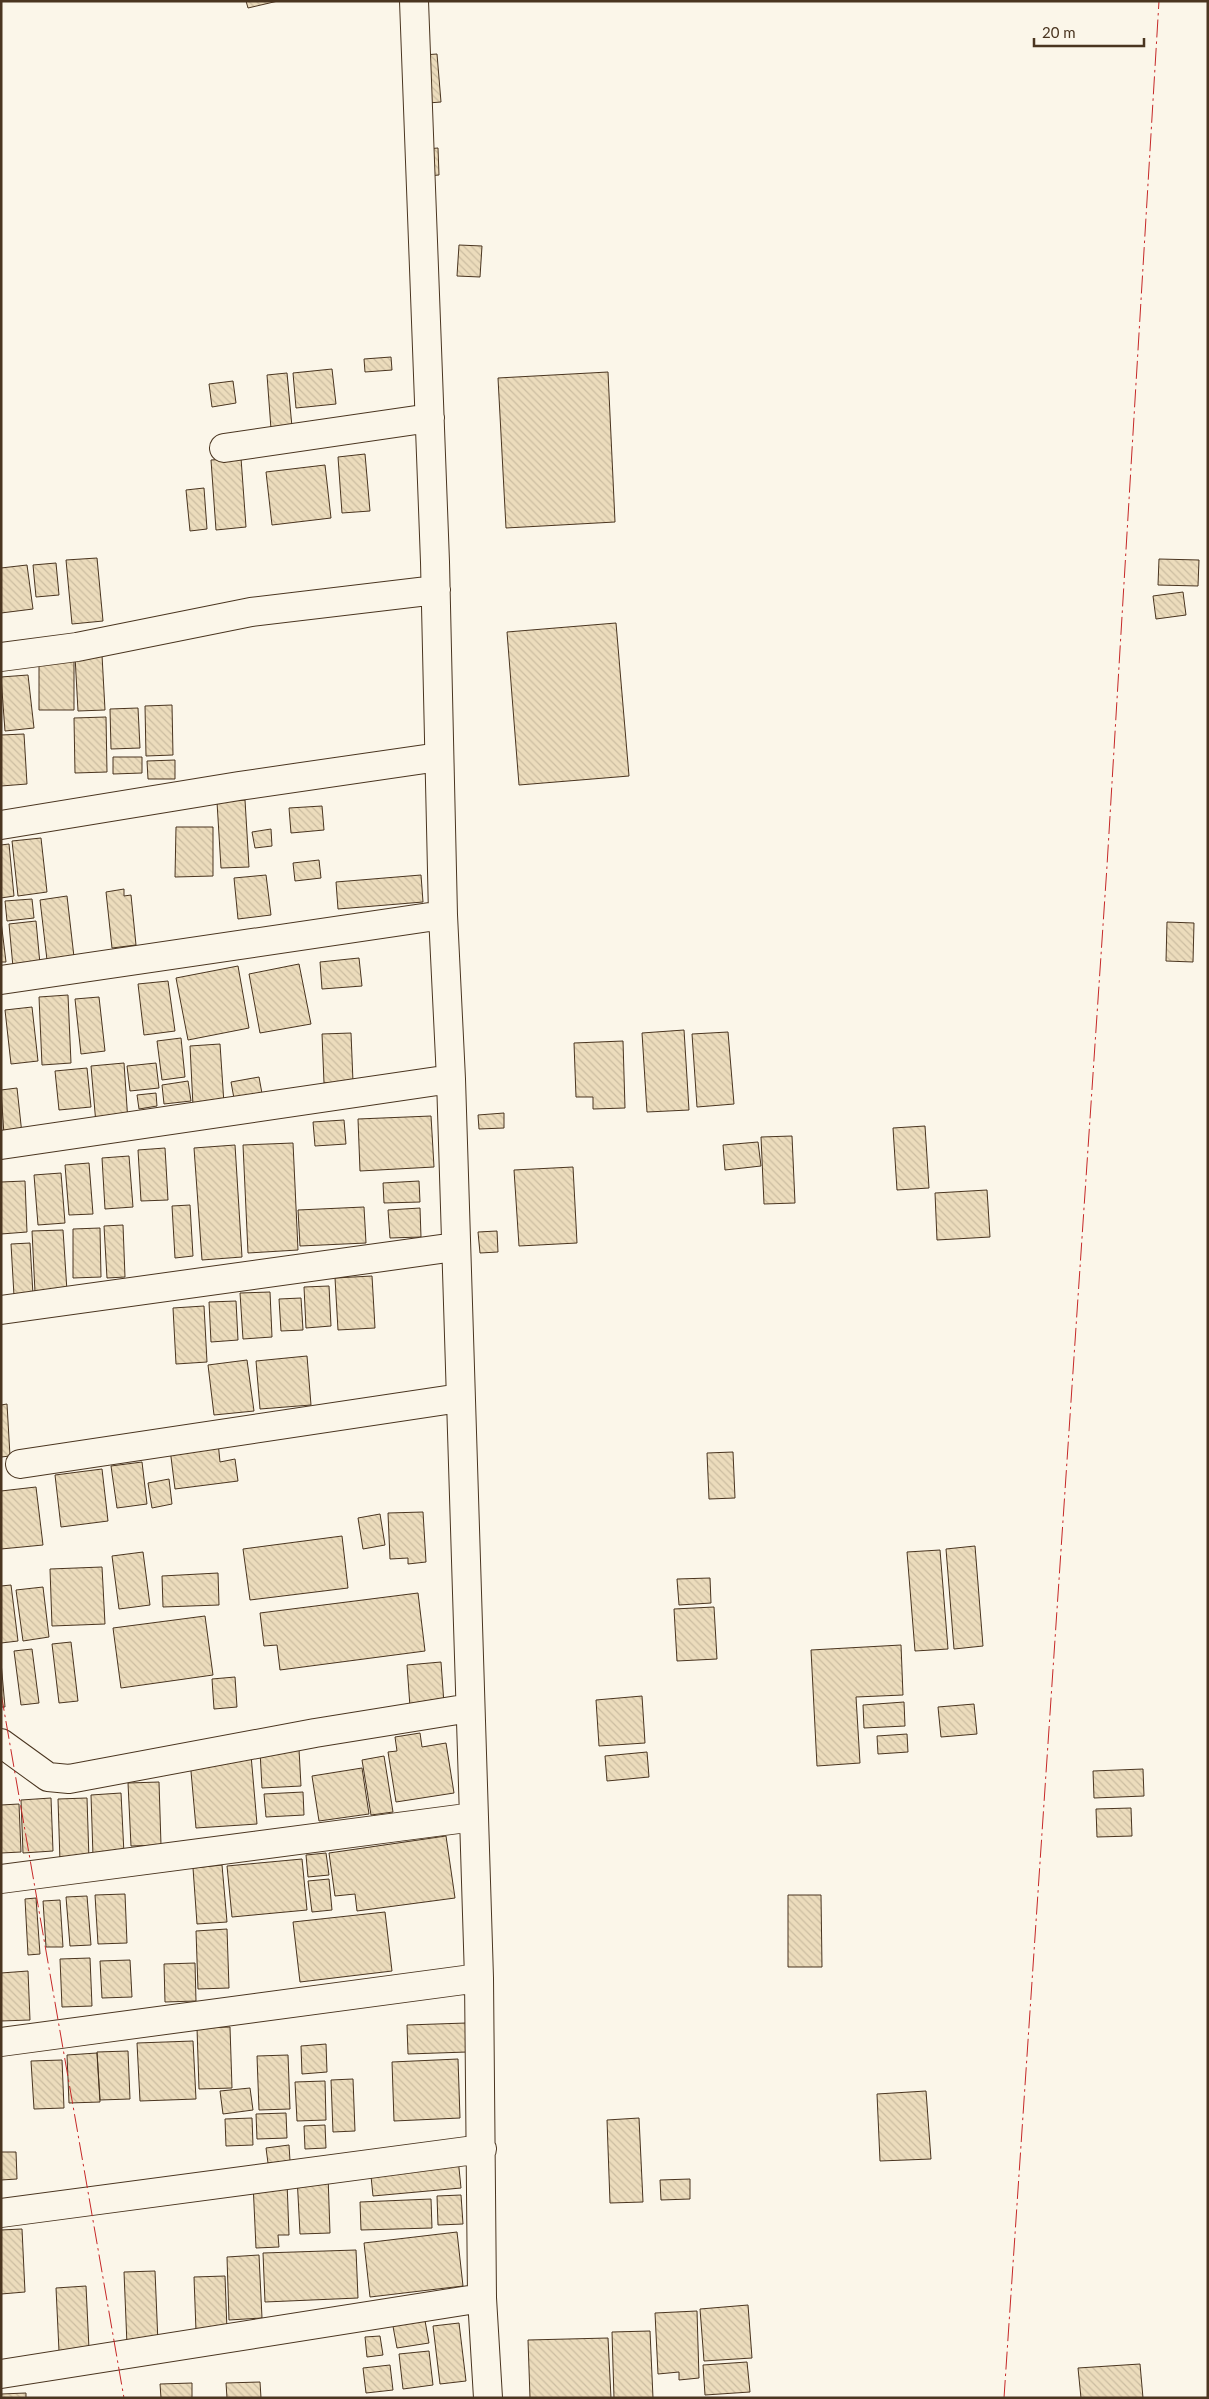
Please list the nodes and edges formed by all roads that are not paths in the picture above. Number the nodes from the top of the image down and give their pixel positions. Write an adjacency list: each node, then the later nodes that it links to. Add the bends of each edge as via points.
1 (414, 1): 2 (street)
2 (430, 418): 3 (street); 4 (street)
3 (224, 448)
4 (436, 590): 5 (street, via 251,612 77,647); 6 (street)
5 (1, 656)
6 (439, 757): 7 (street); 8 (street)
7 (1, 825)
8 (443, 915): 9 (street); 10 (street)
9 (1, 980)
10 (451, 1079): 11 (street); 12 (street)
11 (1, 1145)
12 (455, 1247): 13 (street); 14 (street)
13 (1, 1310)
14 (460, 1398): 15 (street); 16 (street)
15 (20, 1464)
16 (470, 1708): 17 (street, via 70,1779 48,1777); 18 (street)
17 (1, 1743)
18 (474, 1817): 19 (street); 20 (street)
19 (1, 1879)
20 (479, 1978): 21 (street); 22 (street)
21 (1, 2042)
22 (482, 2149): 23 (street); 24 (street)
23 (1, 2213)
24 (482, 2298): 25 (street); 26 (street)
25 (1, 2374)
26 (488, 2398)

